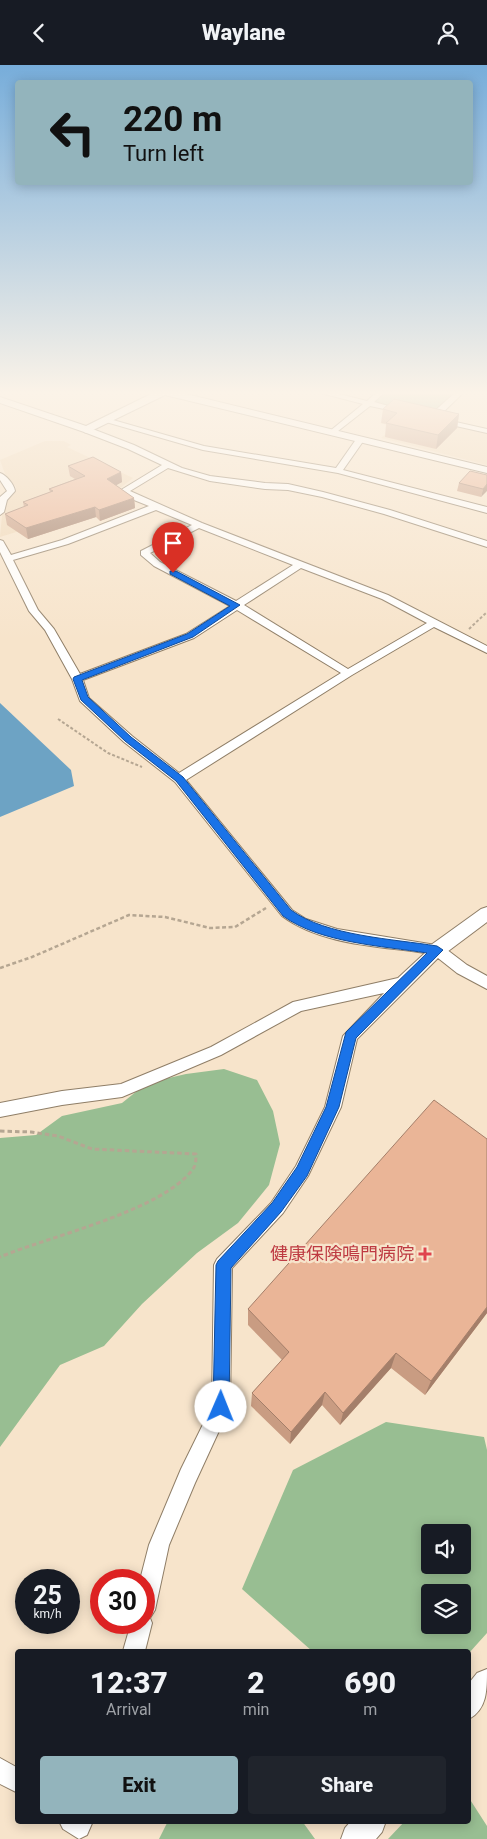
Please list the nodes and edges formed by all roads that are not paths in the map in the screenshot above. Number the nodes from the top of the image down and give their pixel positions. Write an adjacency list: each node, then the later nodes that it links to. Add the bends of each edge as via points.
1 (153, 474): 5 (street, via 125,490)
2 (195, 474): 10 (street, via 323,495)
3 (348, 474): 6 (street)
4 (0, 475): 7 (street, via 11,491 3,499)
5 (155, 507): 8 (street); 11 (street, via 65,543)
6 (487, 511)
7 (0, 512)
8 (199, 525): 12 (street); 13 (street, via 144,553 158,564)
9 (0, 543): 11 (street)
10 (487, 545)
11 (8, 559): 17 (street, via 34,611 49,629)
12 (299, 565): 13 (street); 14 (street, via 384,597)
13 (236, 605): 16 (street); 17 (street, via 190,635)
14 (433, 623): 15 (street); 16 (street)
15 (487, 650)
16 (348, 673): 18 (street)
17 (77, 679): 18 (street, via 84,699)
18 (179, 779): 20 (street, via 287,913 301,923 338,934)
19 (487, 913): 20 (street)
20 (437, 950): 21 (street); 22 (street)
21 (402, 983): 23 (street, via 298,1006 216,1051 122,1090); 24 (street, via 350,1036 333,1107 302,1171 276,1208 223,1265 221,1407 159,1545)
22 (487, 983)
23 (0, 1110)
24 (153, 1569)
25 (138, 1634): 26 (street)
26 (134, 1649)
27 (487, 1683): 28 (street)
28 (471, 1703)
29 (0, 1770): 30 (street)
30 (15, 1780)
31 (368, 1824): 32 (street)
32 (356, 1839)

